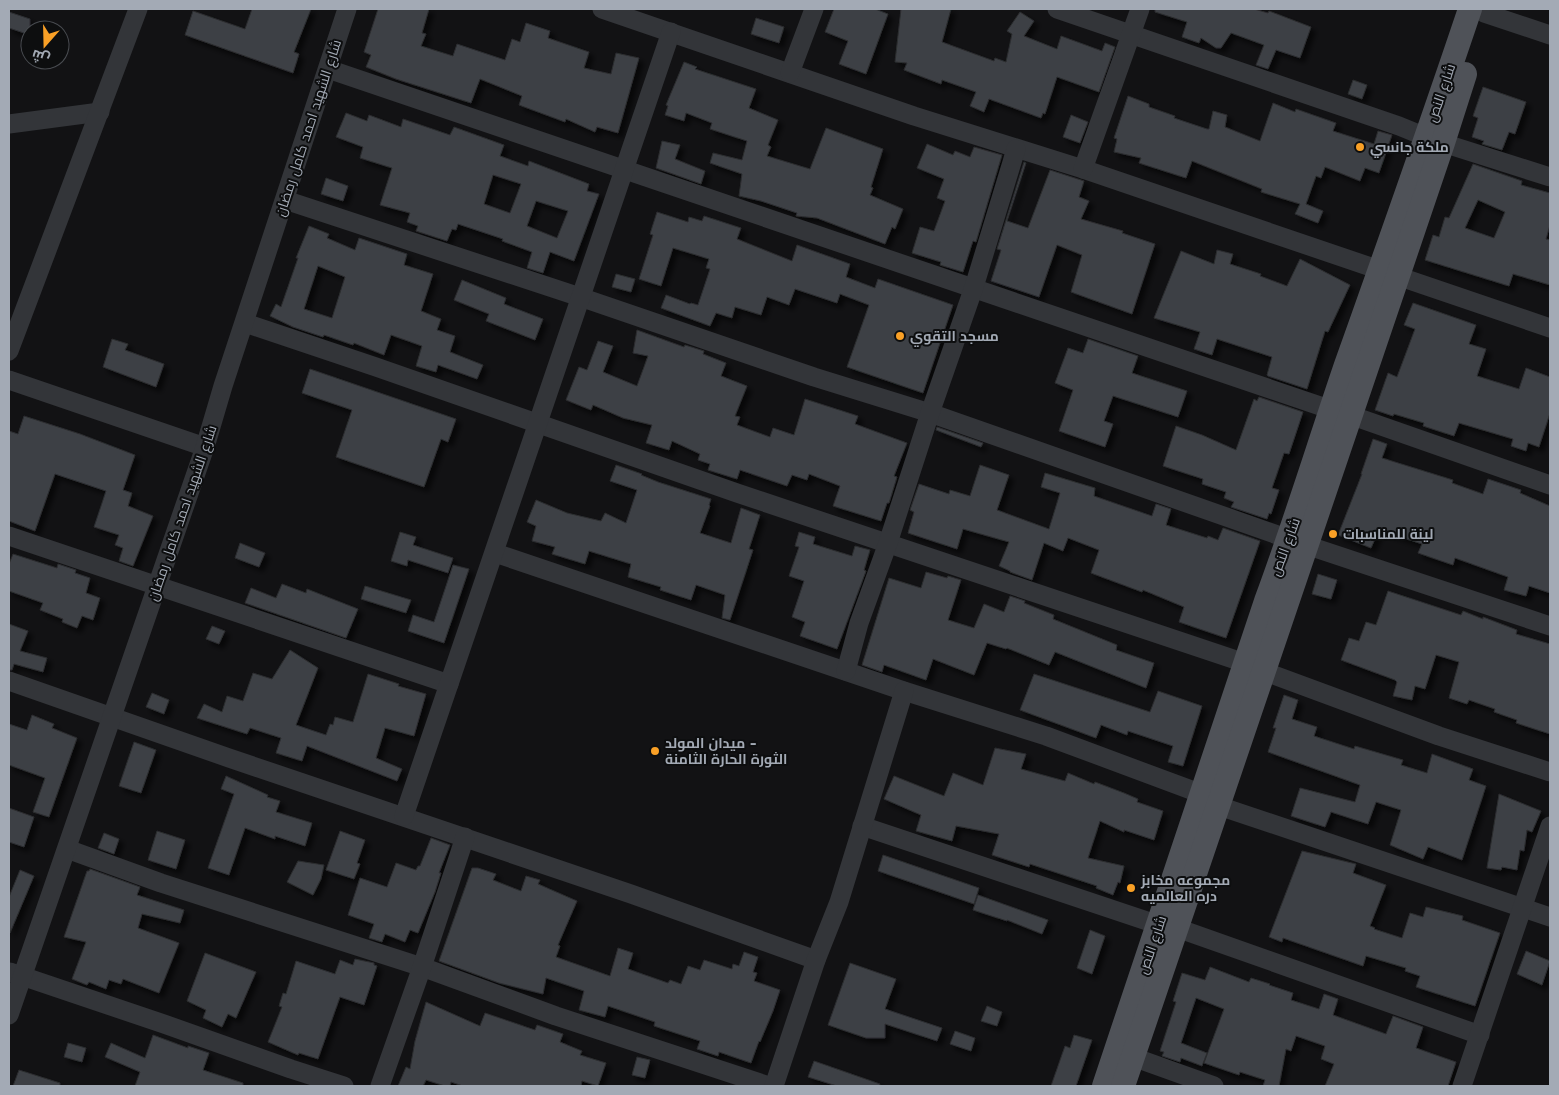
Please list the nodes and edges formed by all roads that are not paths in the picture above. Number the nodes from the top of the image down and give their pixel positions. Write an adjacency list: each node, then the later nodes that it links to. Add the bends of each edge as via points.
1 (138, 9): 13 (street)
2 (347, 9): 11 (street, شارع الشهيد احمد كامل رمضان)
3 (602, 9): 8 (street)
4 (814, 9): 12 (street)
5 (1057, 9): 9 (street)
6 (1140, 9): 9 (street)
7 (1475, 10): 10 (street); 15 (main road, شارع النص)
8 (671, 32): 12 (street); 18 (street)
9 (1131, 34): 15 (street); 17 (street)
10 (1550, 35)
11 (328, 69): 18 (street); 20 (street, شارع الشهيد احمد كامل رمضان)
12 (790, 73): 16 (street)
13 (100, 112): 14 (street); 26 (street)
14 (9, 124)
15 (1434, 140): 19 (street); 21 (main road, شارع النص)
16 (1016, 149): 17 (street); 22 (street)
17 (1083, 170): 21 (street)
18 (623, 171): 22 (street); 23 (street)
19 (1550, 177)
20 (285, 200): 23 (street); 24 (street, شارع الشهيد احمد كامل رمضان)
21 (1389, 274): 25 (street); 28 (main road, شارع النص)
22 (974, 287): 28 (street); 29 (street)
23 (580, 297): 29 (street); 30 (street)
24 (244, 323): 30 (street); 31 (street, شارع الشهيد احمد كامل رمضان)
25 (1550, 328)
26 (9, 351)
27 (9, 380): 31 (street)
28 (1341, 412): 32 (street); 34 (main road, شارع النص)
29 (930, 413): 34 (street); 35 (street)
30 (538, 423): 35 (street); 36 (street)
31 (205, 447): 37 (street, شارع الشهيد احمد كامل رمضان)
32 (1550, 485)
33 (9, 536): 37 (street)
34 (1297, 542): 38 (street); 39 (main road, شارع النص)
35 (888, 544): 39 (street); 40 (street, via 859,623)
36 (495, 553): 40 (street); 42 (street)
37 (157, 586): 42 (street); 44 (street, شارع الشهيد احمد كامل رمضان)
38 (1550, 626)
39 (1254, 667): 45 (street, via 1439,736); 46 (main road, شارع النص)
40 (846, 671): 43 (street)
41 (9, 681): 44 (street)
42 (449, 684): 47 (street)
43 (904, 691): 46 (street, via 1046,736); 48 (street)
44 (112, 718): 47 (street); 51 (street, شارع الشهيد احمد كامل رمضان)
45 (1550, 772)
46 (1211, 800): 52 (street); 54 (main road, شارع النص)
47 (404, 816): 50 (street)
48 (862, 826): 54 (street); 55 (street, via 839,902)
49 (1550, 826): 52 (street)
50 (464, 837): 55 (street); 56 (street)
51 (67, 849): 56 (street); 57 (street, شارع الشهيد احمد كامل رمضان)
52 (1523, 908): 53 (street); 59 (street)
53 (1550, 918)
54 (1168, 926): 59 (street); 60 (main road, شارع النص); 66 (main road, شارع النص)
55 (816, 960): 65 (street)
56 (422, 968): 63 (street); 64 (street)
57 (15, 974): 58 (street, شارع الشهيد احمد كامل رمضان); 61 (street, via 164,1024)
58 (9, 1015)
59 (1480, 1035): 69 (street)
60 (1133, 1057): 67 (main road, شارع النص); 68 (street)
61 (288, 1078): 62 (street)
62 (344, 1086)
63 (380, 1086)
64 (769, 1086)
65 (774, 1086)
66 (1104, 1086)
67 (1123, 1086)
68 (1214, 1086)
69 (1462, 1086)

